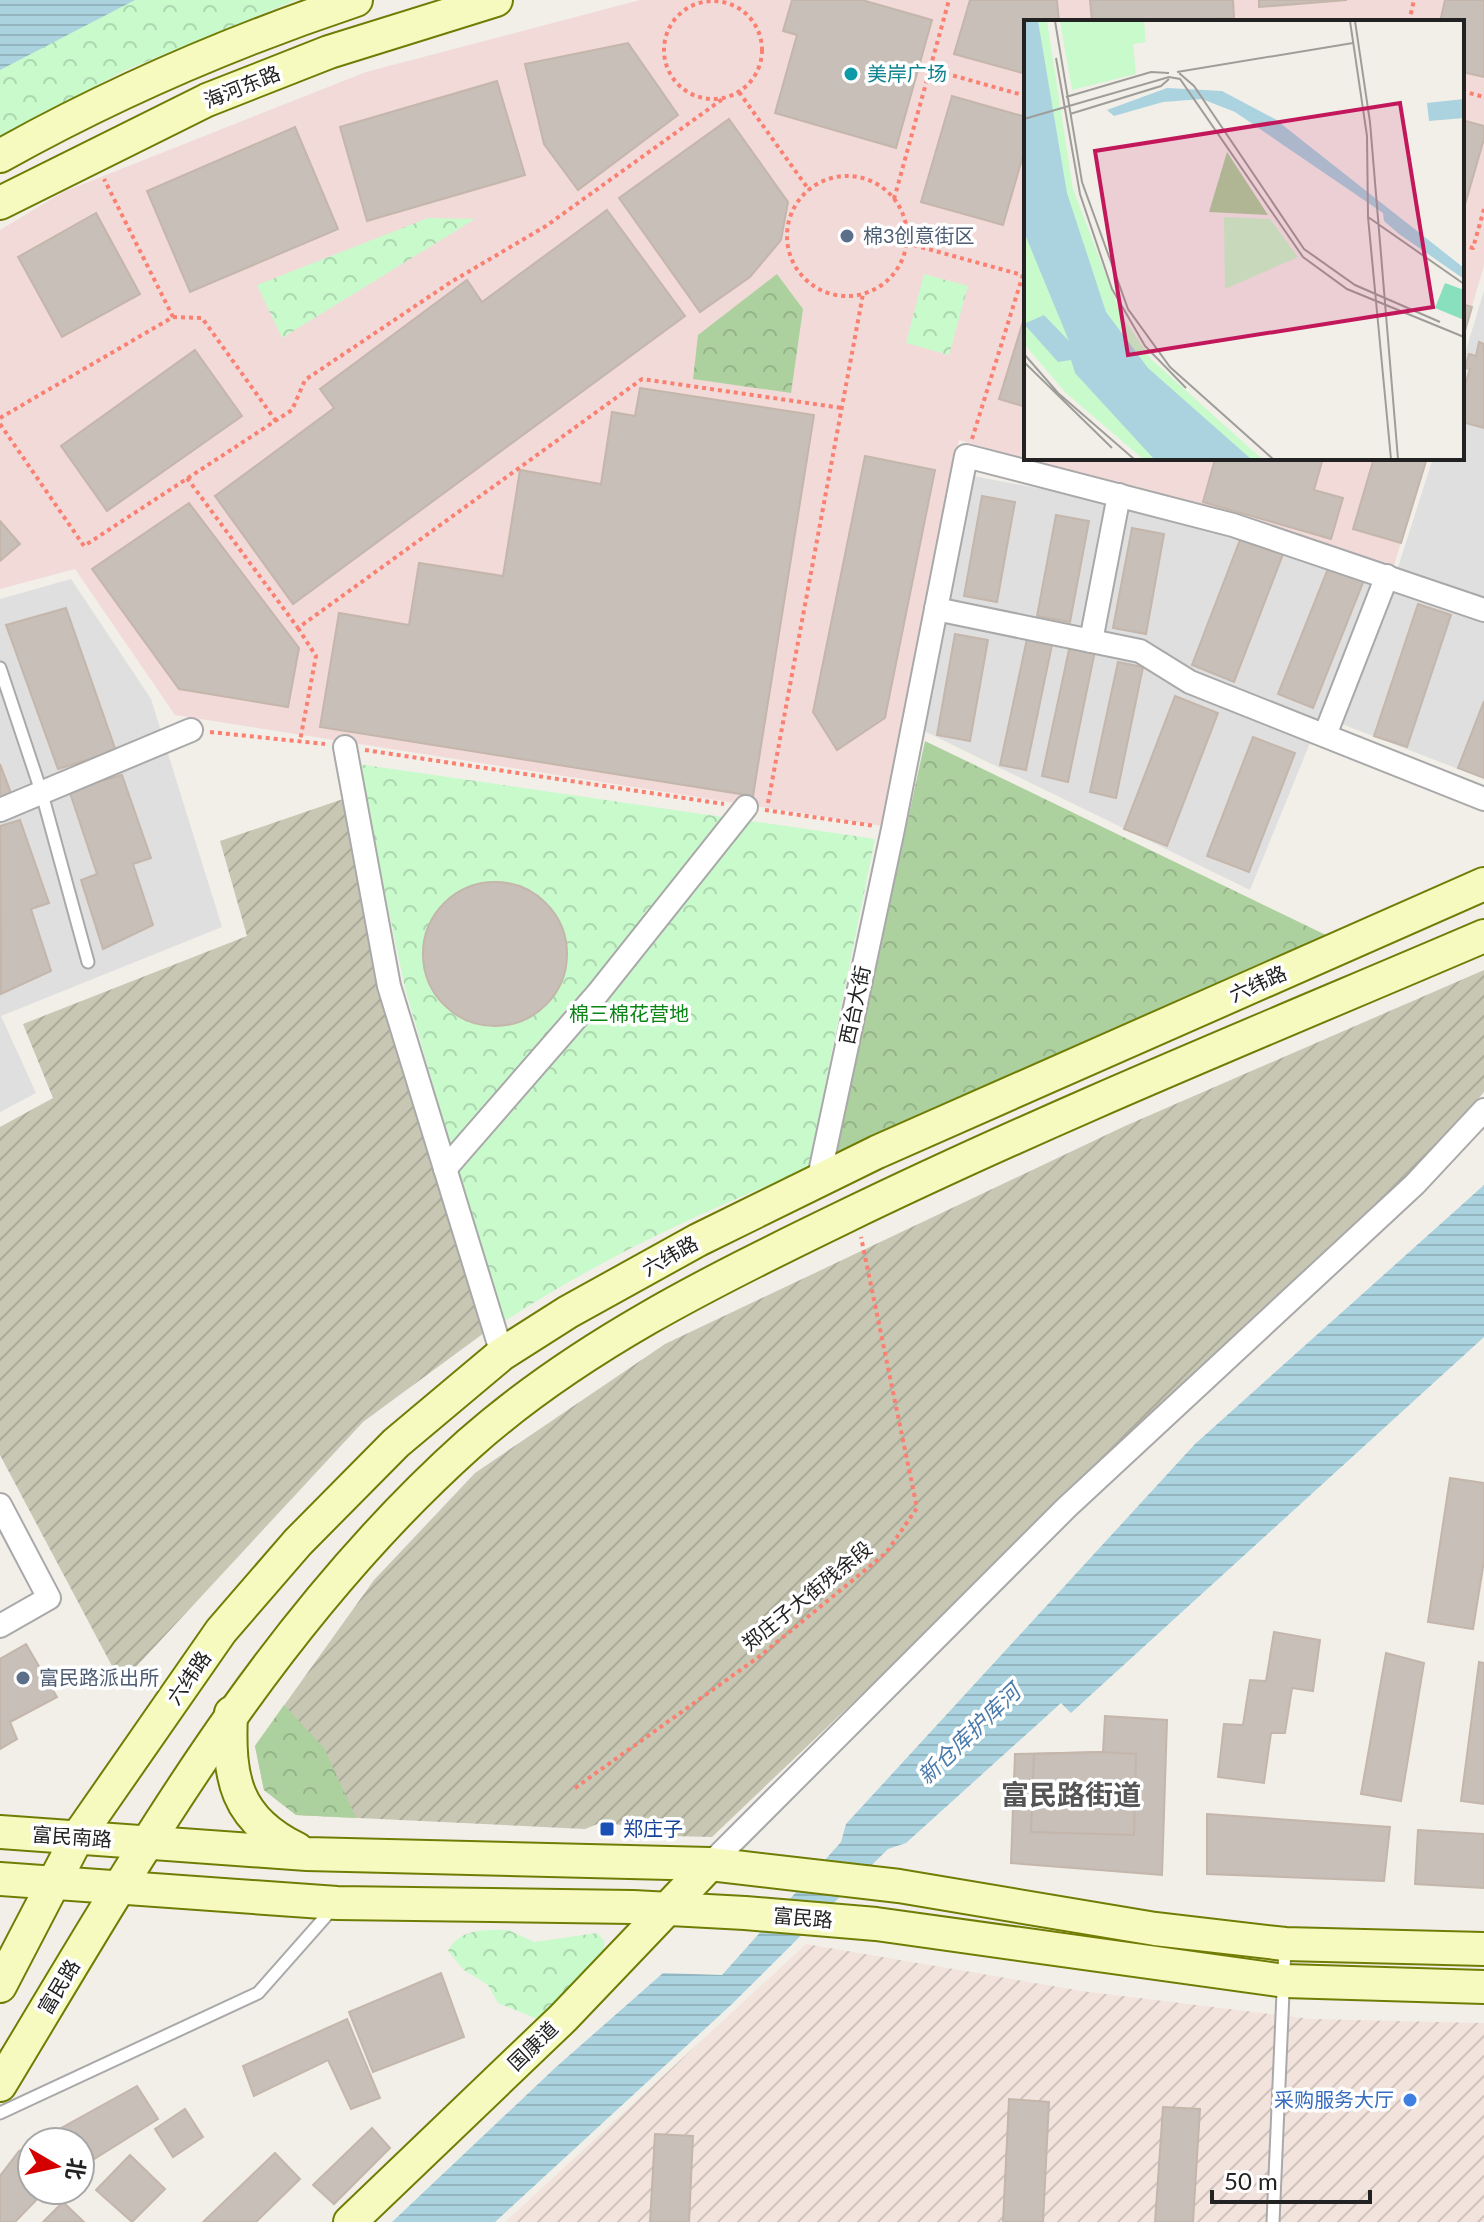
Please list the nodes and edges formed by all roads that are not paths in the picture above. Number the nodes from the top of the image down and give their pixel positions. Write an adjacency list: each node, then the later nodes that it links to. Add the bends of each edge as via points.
1 (356, 0): 3 (main road, 海河东路, via 152,79)
2 (496, 0): 4 (main road, 海河东路, via 329,52 207,100)
3 (0, 156)
4 (0, 203)
5 (1119, 495): 6 (street, via 1233,525); 7 (street, 西台大街, via 966,456); 9 (street)
6 (1387, 576): 8 (street); 12 (street)
7 (936, 609): 9 (street); 23 (street, 西台大街)
8 (1484, 610)
9 (1091, 641): 12 (street, via 1140,651 1190,682)
10 (0, 668): 14 (lane)
11 (191, 730): 14 (street)
12 (1325, 735): 15 (street)
13 (345, 747): 22 (street, via 389,986)
14 (42, 794): 17 (street); 20 (lane)
15 (1484, 799)
16 (756, 809): 22 (street)
17 (0, 810)
18 (1484, 884): 23 (main road, 六纬路)
19 (1484, 936): 27 (main road, via 855,1212 719,1278 546,1382 469,1444 357,1555)
20 (88, 962)
21 (1484, 1110): 32 (street, via 1415,1184 1066,1508)
22 (445, 1169): 24 (street)
23 (818, 1182): 24 (main road, 六纬路, via 698,1240)
24 (502, 1354): 29 (main road, 六纬路, via 396,1443 298,1542 221,1631)
25 (0, 1505): 26 (street, via 49,1598)
26 (0, 1626)
27 (231, 1713): 30 (main road); 31 (main road, via 233,1767 249,1816 269,1836)
28 (0, 1832): 29 (main road, 富民南路)
29 (77, 1838): 30 (main road, 富民南路); 34 (main road, 六纬路)
30 (145, 1842): 31 (main road); 35 (main road)
31 (307, 1854): 32 (main road)
32 (710, 1864): 37 (main road, 国康道); 38 (main road, via 899,1886 1155,1929)
33 (0, 1879): 34 (main road, 富民路)
34 (53, 1884): 35 (main road, 富民路); 41 (main road)
35 (119, 1889): 36 (main road, 富民路); 43 (main road, 富民路)
36 (337, 1903): 37 (main road, 富民路); 44 (lane, via 258,1993)
37 (667, 1908): 40 (main road, 富民路, via 876,1924); 45 (main road, 国康道, via 563,2018)
38 (1285, 1944): 39 (main road); 40 (lane)
39 (1484, 1949)
40 (1285, 1981): 42 (main road, 富民路); 46 (lane)
41 (0, 1986)
42 (1484, 1987)
43 (0, 2085)
44 (0, 2113)
45 (350, 2222)
46 (1273, 2222)

